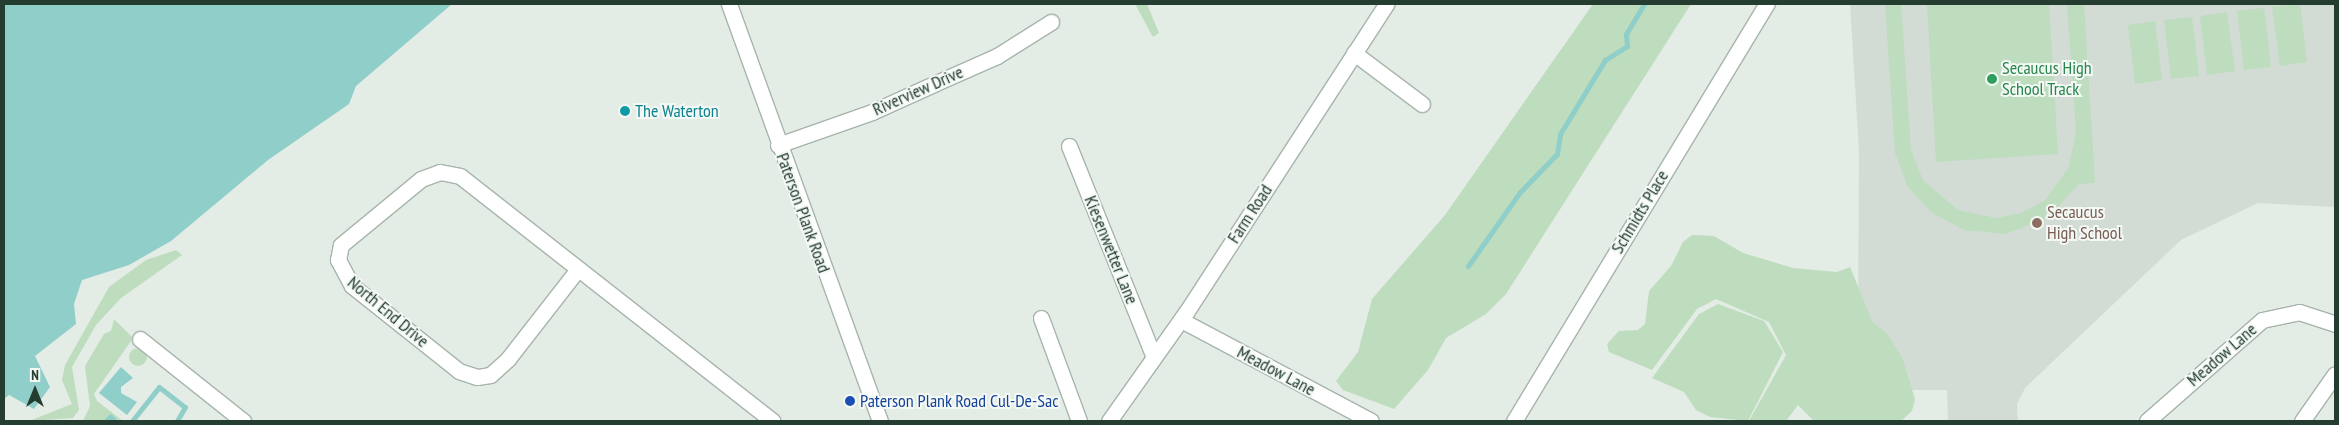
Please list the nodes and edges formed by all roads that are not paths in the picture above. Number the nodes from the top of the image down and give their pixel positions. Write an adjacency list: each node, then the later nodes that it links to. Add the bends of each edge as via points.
1 (729, 4): 7 (street, Paterson Plank Road)
2 (1386, 4): 5 (street, Farm Road)
3 (1767, 4): 22 (street, Schmidts Place)
4 (1051, 22): 7 (street, Riverview Drive, via 996,56 872,112)
5 (1354, 52): 6 (street); 11 (street, Farm Road)
6 (1422, 104)
7 (778, 145): 18 (street, Paterson Plank Road)
8 (1069, 146): 14 (street, Kiesenwetter Lane)
9 (578, 270): 9 (street, North End Drive, via 460,176 440,172 421,179 341,245 338,260 352,286 460,372 477,377 490,375 508,359); 17 (street, North End Drive)
10 (1041, 318): 19 (street)
11 (1181, 320): 14 (street, Farm Road); 21 (street, Meadow Lane)
12 (2335, 324): 23 (street, Meadow Lane, via 2299,312 2262,320)
13 (140, 339): 16 (street)
14 (1153, 355): 20 (street, Farm Road)
15 (2335, 374): 24 (street)
16 (243, 421)
17 (772, 421)
18 (880, 421)
19 (1079, 421)
20 (1109, 421)
21 (1371, 421)
22 (1514, 421)
23 (2147, 421)
24 (2302, 421)

